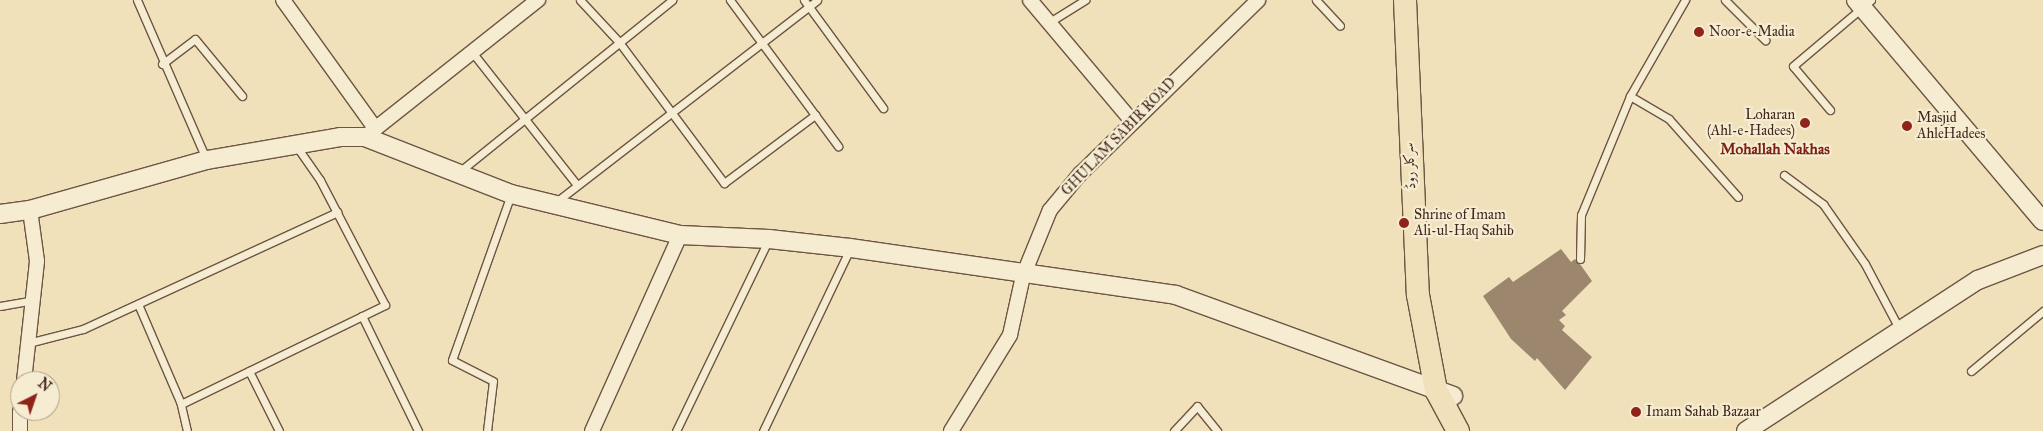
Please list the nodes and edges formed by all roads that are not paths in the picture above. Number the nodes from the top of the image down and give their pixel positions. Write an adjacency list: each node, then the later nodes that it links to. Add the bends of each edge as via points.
1 (137, 0): 23 (lane)
2 (283, 0): 32 (street)
3 (538, 0): 22 (street)
4 (580, 0): 20 (lane)
5 (672, 0): 20 (lane)
6 (730, 0): 21 (lane)
7 (816, 0): 16 (lane)
8 (1030, 0): 17 (street)
9 (1085, 0): 17 (lane)
10 (1258, 0): 31 (street, GHULAM SABIR ROAD)
11 (1316, 0): 18 (lane)
12 (1405, 0): 62 (main road, سرکلر روڈ, via 1418,295 1432,361)
13 (1685, 0): 25 (lane)
14 (1725, 0): 19 (lane)
15 (1863, 2): 27 (lane, via 1793,66); 45 (street)
16 (806, 3): 21 (lane); 26 (lane)
17 (1048, 23): 31 (street)
18 (1340, 26)
19 (1765, 40)
20 (619, 42): 28 (lane); 30 (lane)
21 (762, 43): 28 (lane); 29 (lane)
22 (472, 52): 30 (lane); 32 (street)
23 (162, 64): 24 (lane, via 195,39); 35 (lane)
24 (242, 96)
25 (1630, 96): 40 (lane, via 1669,119); 50 (lane, via 1581,216)
26 (883, 108)
27 (1830, 110)
28 (672, 112): 29 (lane, via 724,183); 38 (lane)
29 (815, 115): 33 (lane)
30 (524, 119): 36 (lane); 38 (lane)
31 (1132, 121): 51 (street, GHULAM SABIR ROAD, via 1050,210)
32 (370, 132): 34 (street); 36 (street)
33 (838, 146)
34 (297, 147): 35 (street); 43 (lane)
35 (206, 160): 42 (street)
36 (459, 172): 39 (street)
37 (1784, 175): 57 (lane, via 1823,204 1865,264)
38 (577, 185): 41 (lane)
39 (511, 194): 41 (street); 67 (lane, via 452,360 493,381)
40 (1738, 197)
41 (554, 203): 46 (street)
42 (30, 210): 44 (street); 52 (street, via 37,262)
43 (337, 212): 53 (lane); 56 (lane, via 385,304)
44 (0, 214)
45 (2043, 221)
46 (680, 235): 47 (street); 68 (street)
47 (769, 239): 48 (street); 69 (lane)
48 (850, 248): 51 (street); 70 (lane)
49 (2043, 255): 57 (street, via 1978,280)
50 (1580, 260)
51 (1023, 276): 62 (street, via 1176,295); 71 (street, GHULAM SABIR ROAD, via 1010,335)
52 (33, 300): 54 (lane); 58 (street)
53 (138, 304): 58 (lane, via 83,329); 63 (lane)
54 (0, 306)
55 (2043, 311): 61 (lane)
56 (362, 316): 60 (lane); 66 (lane)
57 (1901, 333): 76 (street)
58 (28, 343): 59 (street)
59 (25, 371)
60 (249, 371): 63 (lane); 65 (lane)
61 (1971, 371)
62 (1445, 393): 74 (main road, سرکلر روڈ); 75 (main road, سرکلر روڈ)
63 (181, 404): 64 (lane)
64 (187, 431)
65 (279, 431)
66 (418, 431)
67 (488, 431)
68 (592, 431)
69 (676, 431)
70 (763, 431)
71 (951, 431)
72 (1174, 431): 73 (lane, via 1197,406)
73 (1217, 431)
74 (1458, 431)
75 (1474, 431)
76 (1746, 431)

